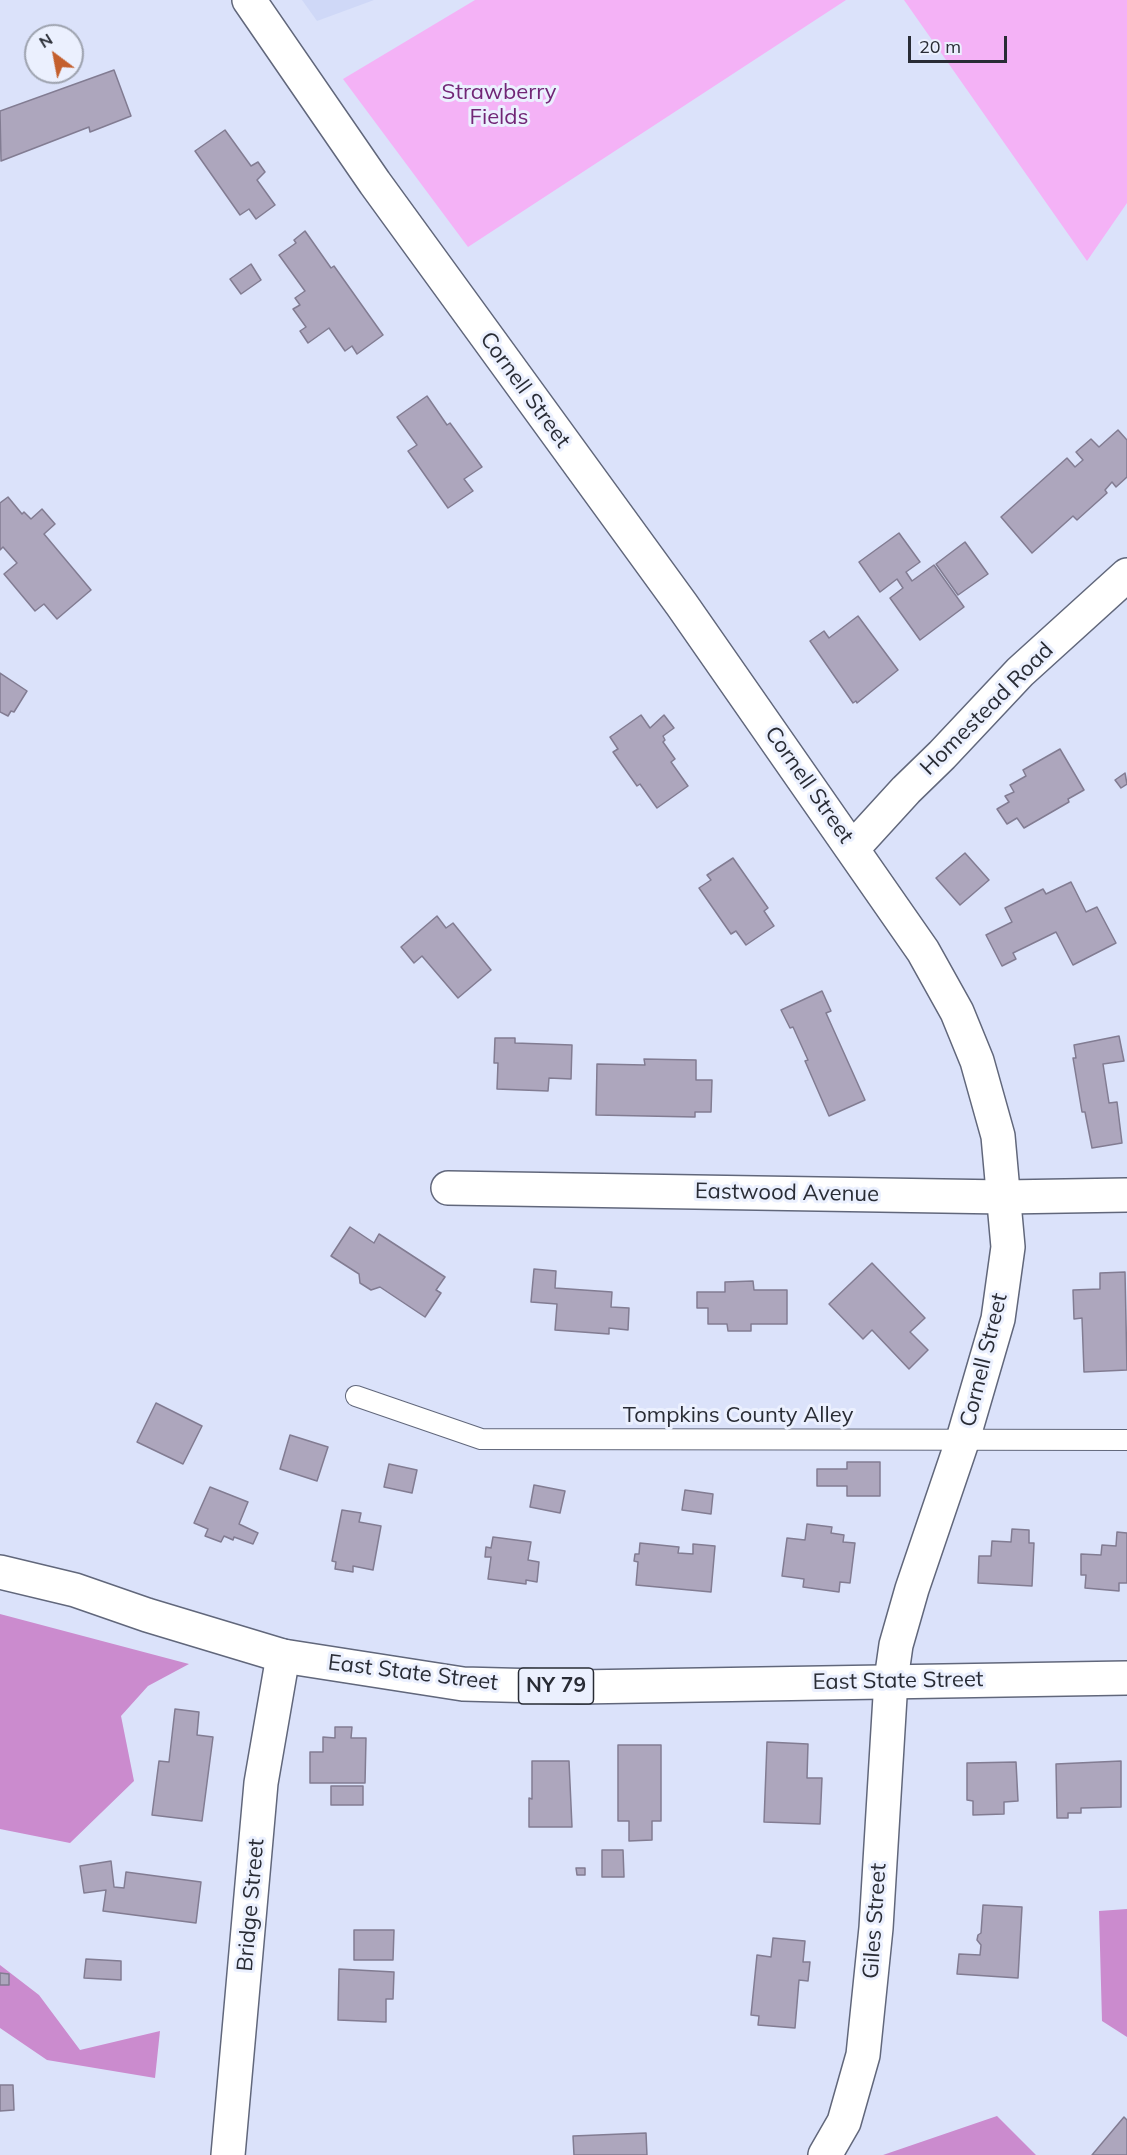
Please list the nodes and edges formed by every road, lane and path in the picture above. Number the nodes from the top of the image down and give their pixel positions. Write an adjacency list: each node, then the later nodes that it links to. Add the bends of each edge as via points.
1 (249, 0): 3 (main road, Cornell Street, via 375,183)
2 (1127, 575): 3 (main road, Homestead Road, via 1020,672)
3 (854, 848): 6 (main road, Cornell Street, via 923,951 957,1012 977,1061 998,1136)
4 (448, 1188): 6 (main road, Eastwood Avenue)
5 (1127, 1195): 6 (main road, Eastwood Avenue)
6 (1004, 1197): 8 (main road, Cornell Street, via 1008,1247 999,1319)
7 (356, 1396): 8 (lane, Tompkins County Alley, via 481,1439)
8 (963, 1440): 9 (lane, Tompkins County Alley); 13 (main road, Cornell Street, via 912,1588)
9 (1127, 1440)
10 (0, 1572): 11 (main road, East State Street / NY 79, via 75,1590)
11 (284, 1656): 13 (main road, East State Street / NY 79, via 463,1684 578,1687); 14 (main road, Bridge Street, via 261,1783)
12 (1127, 1678): 13 (main road, East State Street / NY 79)
13 (891, 1680): 15 (main road, Giles Street, via 876,1928 863,2055 844,2122)
14 (228, 2155)
15 (825, 2155)

